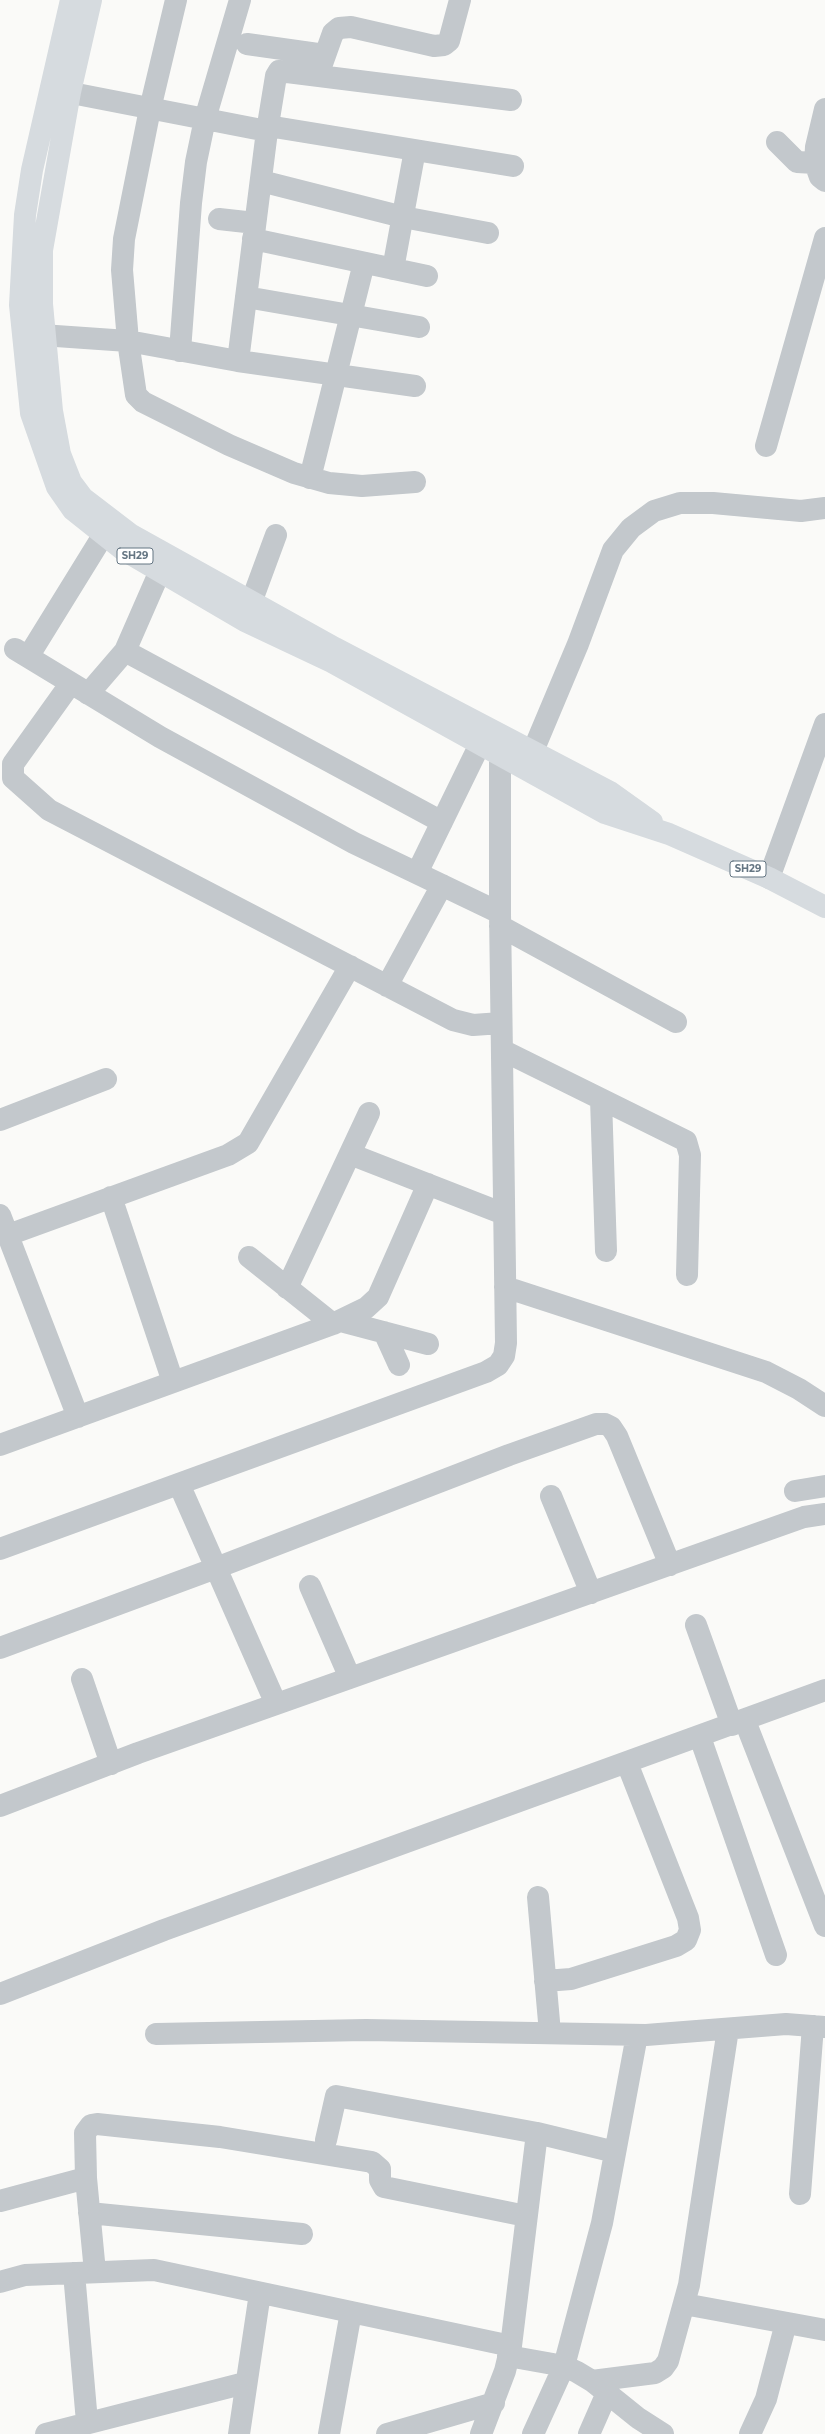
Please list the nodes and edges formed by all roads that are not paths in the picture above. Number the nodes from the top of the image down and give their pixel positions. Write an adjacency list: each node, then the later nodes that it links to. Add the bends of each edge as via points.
1 (71, 0): 8 (main road, SH29)
2 (91, 0): 8 (main road, SH29)
3 (176, 0): 10 (street)
4 (240, 0): 12 (street)
5 (460, 0): 7 (street, via 449,41 444,45 434,46 351,27 340,28 333,33)
6 (247, 44): 7 (street)
7 (321, 65): 9 (street); 13 (street, via 279,71)
8 (61, 90): 10 (street); 30 (main road, SH29, via 32,170 25,215 20,305); 31 (main road, SH29, via 42,250)
9 (511, 100)
10 (150, 109): 12 (street); 32 (street, via 124,239 122,270)
11 (825, 110): 17 (street, via 816,147)
12 (205, 119): 13 (street); 33 (street, via 191,203)
13 (267, 128): 15 (street); 18 (street)
14 (777, 142): 17 (street, via 797,162)
15 (416, 150): 16 (street); 19 (street)
16 (513, 166)
17 (820, 172)
18 (261, 181): 19 (street); 21 (street)
19 (403, 217): 22 (street); 25 (street)
20 (219, 219): 21 (street)
21 (254, 231): 24 (street); 27 (street)
22 (488, 233)
23 (825, 238): 37 (street)
24 (364, 262): 25 (street); 28 (street)
25 (393, 269): 26 (street)
26 (427, 276)
27 (246, 297): 28 (street); 34 (street)
28 (351, 315): 29 (street); 35 (street)
29 (419, 327)
30 (23, 334): 31 (street); 41 (main road, SH29, via 32,413 57,487 73,510)
31 (45, 335): 32 (street); 44 (main road, SH29, via 52,411 60,454 72,482 83,498 130,534)
32 (128, 341): 33 (street); 38 (street, via 133,385 136,395 143,402 229,445)
33 (180, 350): 34 (street)
34 (238, 362): 35 (street)
35 (336, 375): 36 (street); 38 (street)
36 (415, 386)
37 (766, 446)
38 (310, 478): 39 (street, via 329,483 362,486)
39 (416, 482)
40 (825, 508): 49 (street, via 801,511 713,503 680,503 654,511 630,528 613,550 578,644)
41 (104, 534): 43 (main road, SH29, via 122,549); 46 (street, via 21,653)
42 (276, 535): 44 (street)
43 (160, 571): 44 (main road, SH29); 45 (street)
44 (248, 612): 48 (main road, SH29); 49 (main road, SH29)
45 (125, 651): 46 (street); 51 (street)
46 (80, 689): 53 (street, via 166,741 354,844); 58 (street, via 13,764 13,778 49,810)
47 (825, 724): 54 (street)
48 (480, 744): 50 (main road, SH29); 51 (street)
49 (533, 751): 52 (main road, SH29, via 610,792)
50 (500, 756): 52 (main road, SH29, via 605,813); 57 (street)
51 (442, 822): 53 (street)
52 (669, 834): 54 (main road, SH29)
53 (417, 873): 55 (street)
54 (769, 878): 56 (main road, SH29)
55 (442, 885): 57 (street); 59 (street)
56 (825, 907)
57 (500, 919): 60 (street); 61 (street)
58 (350, 966): 59 (street); 69 (street, via 248,1144 228,1155)
59 (387, 986): 61 (street, via 453,1020 478,1025)
60 (676, 1022)
61 (501, 1023): 62 (street)
62 (502, 1050): 64 (street); 70 (street)
63 (106, 1079): 66 (street)
64 (602, 1099): 72 (street); 75 (street, via 686,1141 690,1155)
65 (369, 1113): 67 (street)
66 (0, 1120)
67 (350, 1154): 68 (street); 77 (street)
68 (428, 1184): 70 (street); 78 (street, via 378,1297 366,1308)
69 (112, 1197): 71 (street); 82 (street)
70 (504, 1214): 76 (street)
71 (4, 1225): 74 (street)
72 (606, 1252)
73 (249, 1257): 77 (street)
74 (8, 1259): 84 (street)
75 (687, 1275)
76 (505, 1287): 83 (street, via 766,1372); 86 (street, via 506,1343 504,1356 498,1365 486,1372)
77 (287, 1288): 78 (street)
78 (337, 1322): 79 (street); 82 (street)
79 (384, 1332): 80 (street); 81 (street)
80 (428, 1344)
81 (399, 1365)
82 (173, 1382): 84 (street)
83 (825, 1406)
84 (78, 1417): 85 (street)
85 (0, 1445)
86 (179, 1484): 91 (street); 93 (street)
87 (825, 1486): 88 (street)
88 (796, 1491)
89 (551, 1496): 95 (street)
90 (825, 1514): 92 (street, via 804,1518)
91 (0, 1549)
92 (670, 1565): 93 (street, via 617,1436 611,1427 596,1424); 95 (street)
93 (216, 1568): 97 (street); 101 (street)
94 (310, 1586): 98 (street)
95 (590, 1593): 98 (street)
96 (696, 1625): 102 (street)
97 (0, 1648)
98 (350, 1678): 101 (street)
99 (82, 1679): 104 (street)
100 (824, 1693): 102 (street)
101 (276, 1704): 104 (street)
102 (738, 1723): 103 (street); 108 (street)
103 (700, 1737): 105 (street); 109 (street)
104 (111, 1764): 106 (street)
105 (627, 1764): 110 (street, via 688,1918 690,1930 686,1940 676,1946 571,1979); 111 (street, via 164,1930)
106 (0, 1806)
107 (538, 1897): 110 (street)
108 (825, 1926)
109 (776, 1955)
110 (545, 1981): 114 (street)
111 (0, 1994)
112 (819, 2027): 113 (street, via 786,2024); 121 (street)
113 (728, 2028): 116 (street); 129 (street)
114 (550, 2033): 115 (street, via 366,2030); 116 (street)
115 (156, 2034)
116 (637, 2035): 119 (street)
117 (537, 2133): 118 (street, via 336,2096); 119 (street); 124 (street)
118 (326, 2140)
119 (615, 2152): 134 (street, via 606,2207)
120 (86, 2178): 122 (street); 123 (street); 124 (street, via 85,2133 91,2125 96,2124 220,2137 372,2162 380,2169 380,2180 384,2187)
121 (800, 2194)
122 (0, 2201)
123 (89, 2213): 125 (street); 126 (street)
124 (526, 2216): 133 (street)
125 (302, 2234)
126 (84, 2272): 127 (street, via 25,2275); 128 (street, via 154,2270); 138 (street)
127 (0, 2282)
128 (260, 2293): 130 (street); 135 (street)
129 (684, 2304): 131 (street); 136 (street, via 668,2361 663,2368 655,2373)
130 (351, 2312): 133 (street); 141 (street)
131 (786, 2323): 132 (street); 147 (street, via 766,2399)
132 (825, 2330)
133 (510, 2351): 134 (street); 137 (street)
134 (564, 2366): 136 (street); 144 (street)
135 (245, 2383): 138 (street); 140 (street)
136 (599, 2387): 145 (street); 146 (street)
137 (494, 2403): 142 (street); 143 (street)
138 (87, 2422): 139 (street)
139 (46, 2434)
140 (239, 2434)
141 (330, 2434)
142 (387, 2434)
143 (481, 2434)
144 (533, 2434)
145 (589, 2434)
146 (663, 2434)
147 (750, 2434)

